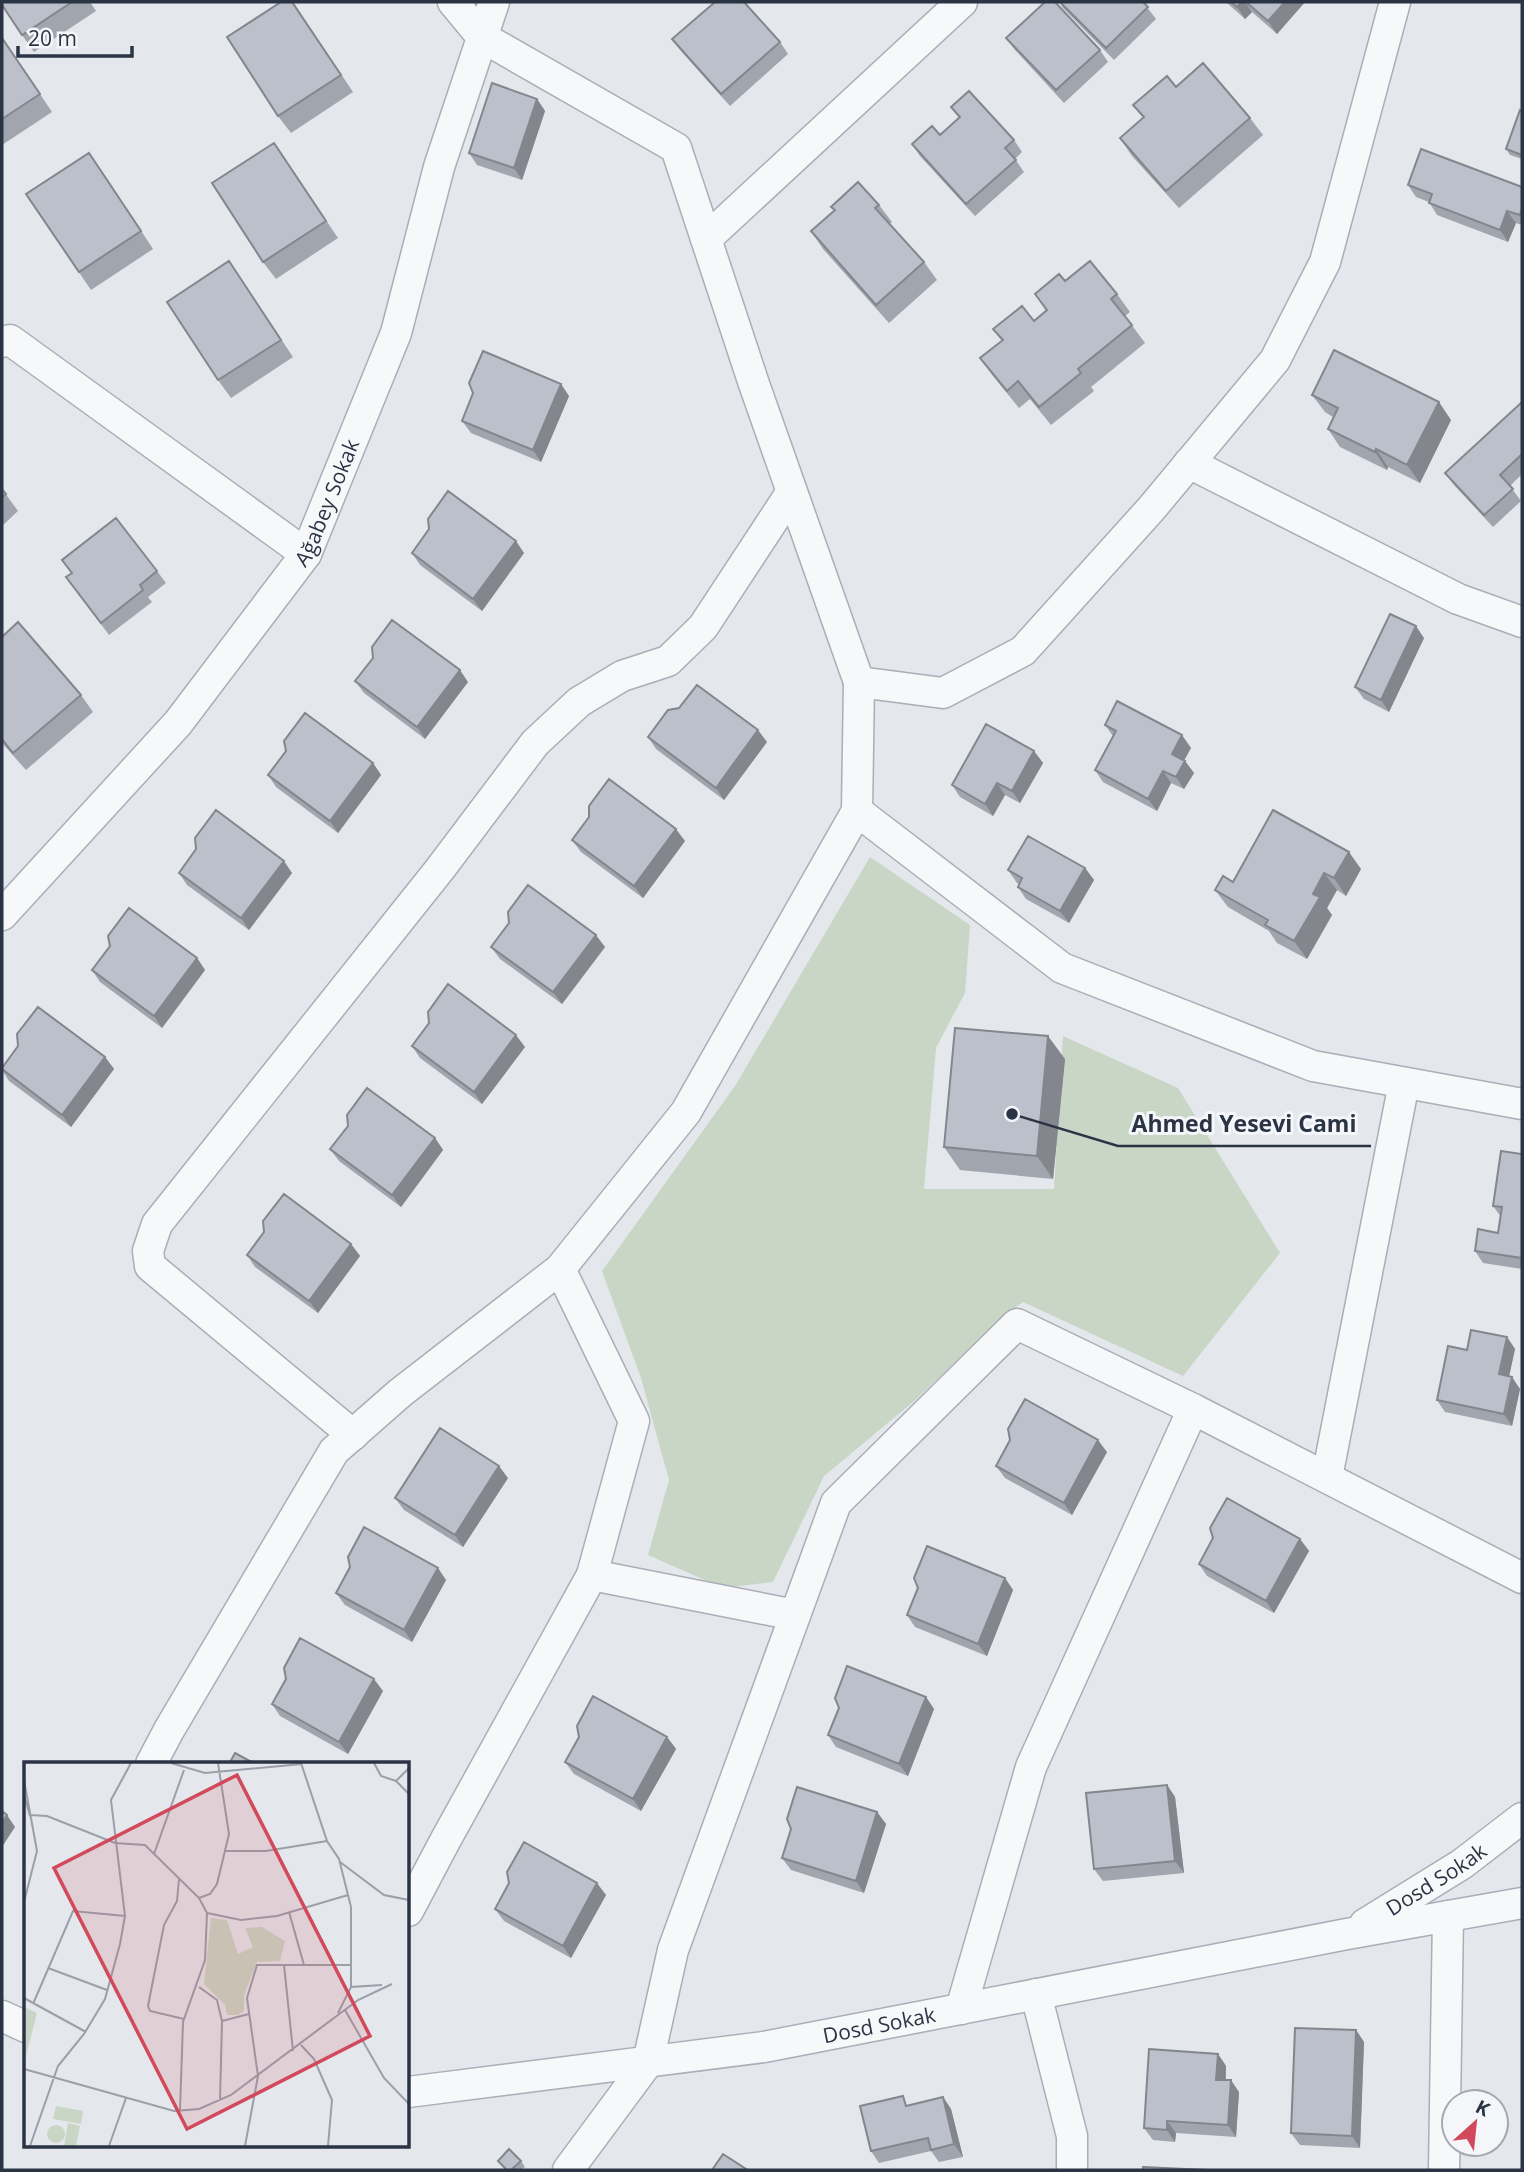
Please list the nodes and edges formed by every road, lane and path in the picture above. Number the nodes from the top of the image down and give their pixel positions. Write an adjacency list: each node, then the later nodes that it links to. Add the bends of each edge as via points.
1 (453, 2): 5 (street)
2 (494, 2): 5 (street, Ağabey Sokak)
3 (962, 2): 6 (street)
4 (1395, 2): 8 (street, via 1325,262 1275,359)
5 (482, 37): 6 (street, via 676,148); 10 (street, Ağabey Sokak, via 439,167 396,333)
6 (706, 239): 9 (street)
7 (2, 342): 10 (street, via 10,340)
8 (1189, 463): 11 (street, via 1458,599); 12 (street, via 1023,651 943,693)
9 (791, 493): 12 (street); 19 (street, via 704,627 668,660 622,676 579,702 535,743 157,1224 148,1251 150,1266)
10 (306, 554): 14 (street, Ağabey Sokak, via 178,723)
11 (1522, 622)
12 (859, 682): 13 (street)
13 (857, 811): 15 (street, via 1062,968 1313,1066); 17 (street, via 686,1112)
14 (2, 915)
15 (1404, 1083): 16 (street); 20 (street)
16 (1522, 1104)
17 (560, 1269): 19 (street); 21 (street, via 634,1421)
18 (1193, 1409): 20 (street); 23 (street, via 1017,1324 836,1503); 31 (street, via 1031,1767)
19 (353, 1434): 24 (street, via 334,1451)
20 (1327, 1477): 22 (street)
21 (592, 1575): 23 (street); 27 (street)
22 (1522, 1578)
23 (795, 1615): 32 (street, via 673,1950)
24 (151, 1762)
25 (1522, 1818): 29 (street, Dosd Sokak, via 1440,1879)
26 (1522, 1903): 28 (street, Dosd Sokak)
27 (410, 1907)
28 (1448, 1916): 29 (street, Dosd Sokak); 36 (street)
29 (1347, 1934): 30 (street, Dosd Sokak)
30 (1035, 1994): 31 (street, Dosd Sokak); 35 (street, via 1072,2136)
31 (961, 2009): 32 (street, Dosd Sokak, via 764,2047)
32 (648, 2062): 33 (street, Dosd Sokak); 34 (street)
33 (410, 2092)
34 (568, 2170)
35 (1072, 2170)
36 (1444, 2170)

